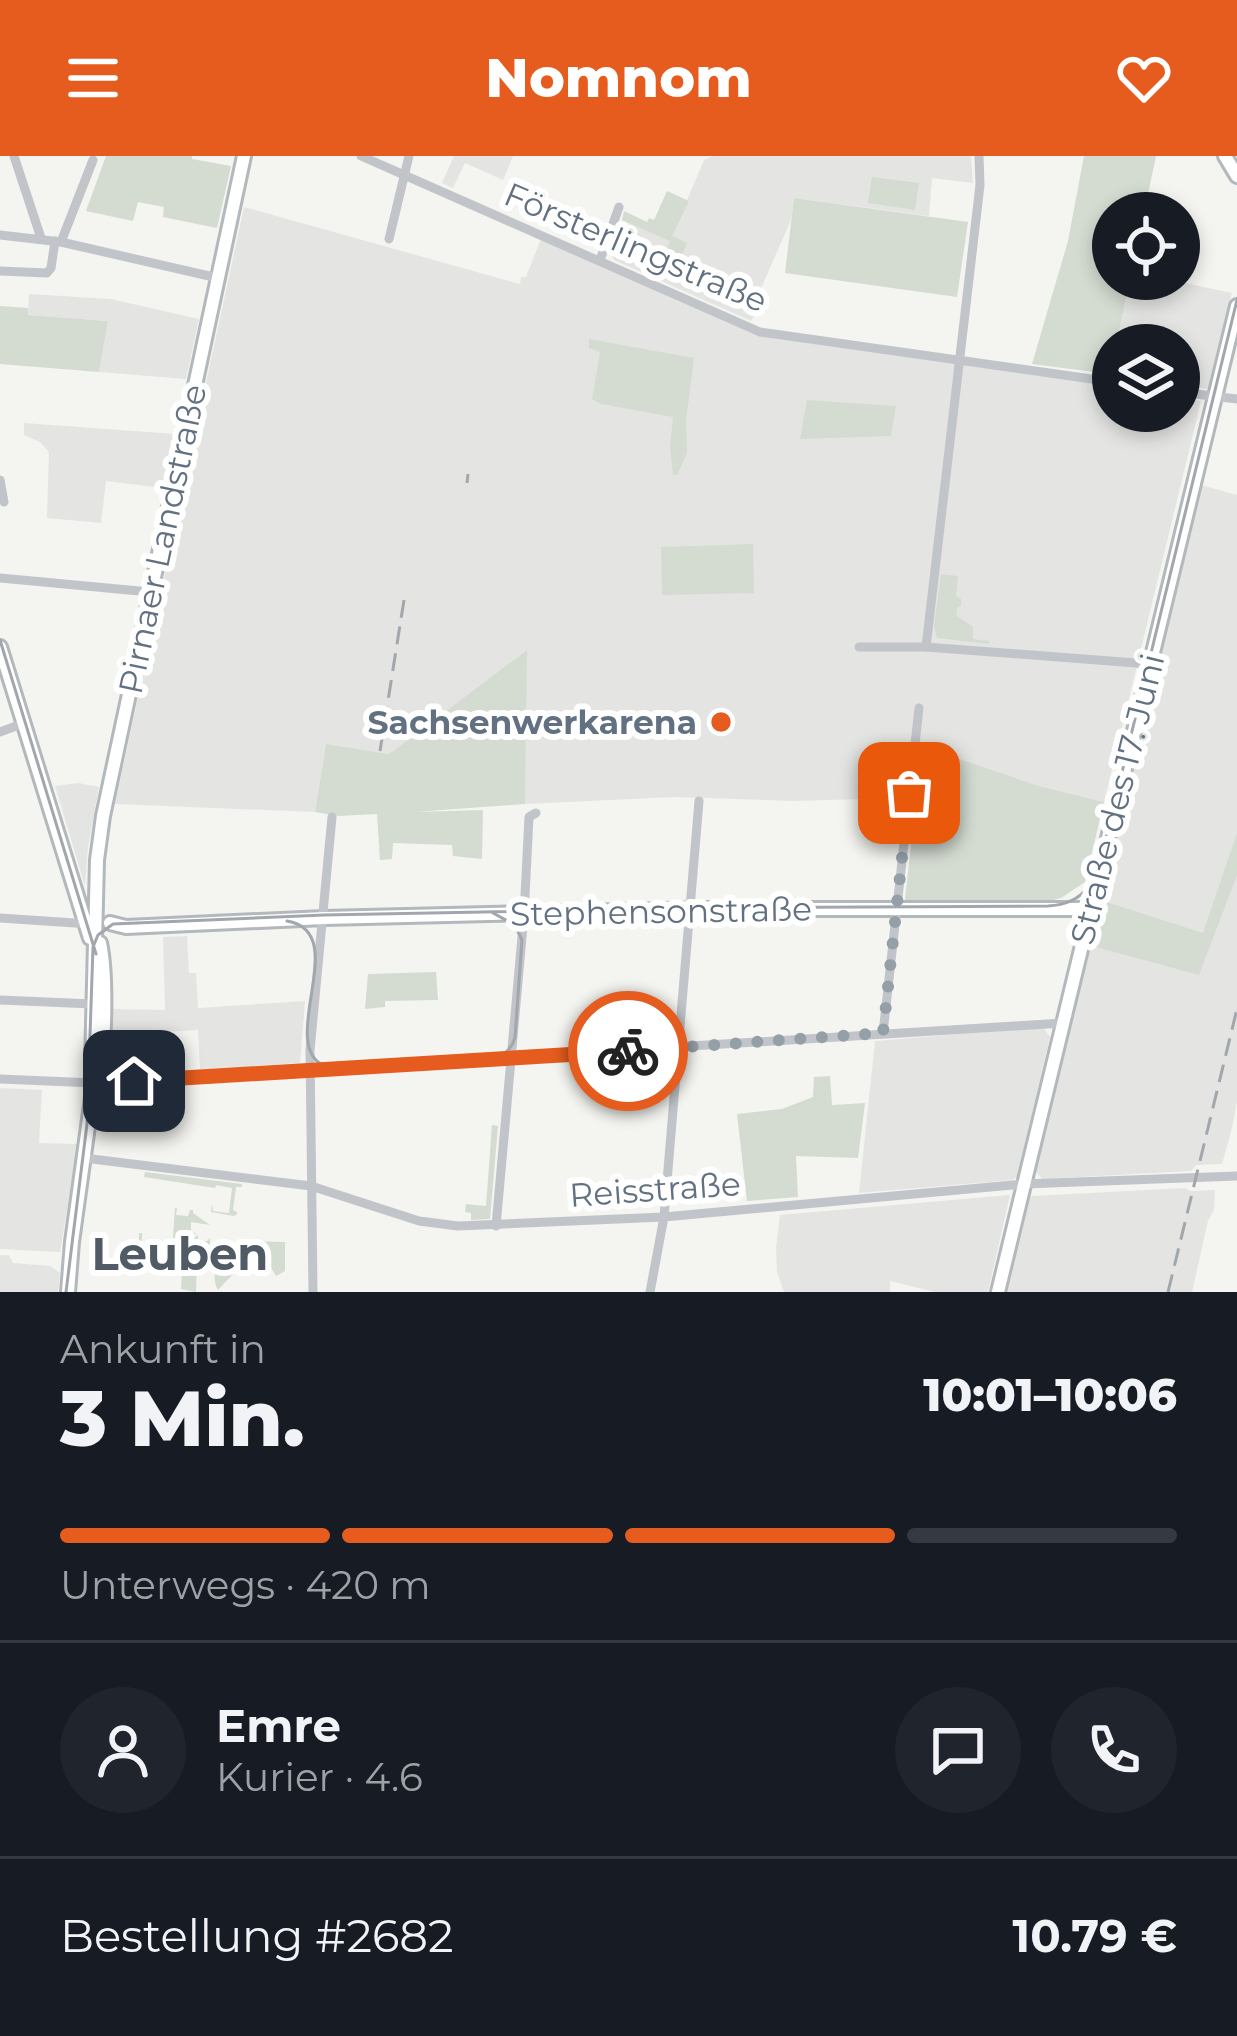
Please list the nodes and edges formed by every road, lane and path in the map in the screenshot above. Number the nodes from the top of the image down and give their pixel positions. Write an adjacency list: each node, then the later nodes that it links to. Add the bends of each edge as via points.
1 (14, 156): 12 (street)
2 (244, 156): 17 (street, Pirnaer Landstraße)
3 (361, 156): 8 (street, Försterlingstraße)
4 (409, 156): 8 (street)
5 (979, 156): 19 (street)
6 (1225, 156): 9 (street)
7 (93, 160): 14 (street)
8 (404, 176): 13 (street); 15 (street, Försterlingstraße)
9 (1237, 176)
10 (619, 207): 15 (street)
11 (0, 235): 12 (street)
12 (41, 238): 14 (street)
13 (389, 239)
14 (58, 241): 16 (street, via 47,273); 17 (street)
15 (600, 260): 19 (street, Försterlingstraße, via 760,332)
16 (0, 272)
17 (218, 278): 27 (street, Pirnaer Landstraße)
18 (1237, 306): 22 (street, Straße des 17. Juni)
19 (958, 360): 20 (street, Försterlingstraße); 30 (street)
20 (1092, 379)
21 (1200, 394): 22 (street)
22 (1216, 396): 23 (street); 31 (street, Straße des 17. Juni)
23 (1237, 399)
24 (0, 480): 25 (street)
25 (4, 502)
26 (0, 578): 27 (street)
27 (150, 592): 44 (street, Pirnaer Landstraße, via 103,816)
28 (0, 646): 33 (street)
29 (860, 647): 30 (street)
30 (926, 647): 31 (street)
31 (1150, 667): 39 (street, Straße des 17. Juni)
32 (919, 708): 38 (street)
33 (24, 724): 34 (street); 44 (street)
34 (0, 732)
35 (699, 801): 40 (street)
36 (536, 813): 41 (street, via 529,817)
37 (332, 817): 43 (street)
38 (896, 909): 39 (street, Stephensonstraße); 40 (street, Stephensonstraße); 48 (street)
39 (1090, 909): 47 (street, Straße des 17. Juni)
40 (690, 910): 41 (street, Stephensonstraße); 49 (street)
41 (524, 913): 43 (street, Stephensonstraße); 50 (street)
42 (0, 918): 44 (street)
43 (323, 918): 44 (street, Stephensonstraße); 51 (street)
44 (97, 924): 46 (street, Pirnaer Landstraße); 53 (street, Pirnaer Landstraße, via 104,966)
45 (0, 1000): 46 (street)
46 (93, 1004): 53 (street, Pirnaer Landstraße)
47 (1063, 1023): 48 (street); 56 (street, Straße des 17. Juni)
48 (883, 1033): 49 (street)
49 (678, 1048): 50 (street); 58 (street)
50 (512, 1057): 51 (street); 59 (street)
51 (310, 1069): 53 (street); 57 (street)
52 (0, 1079): 53 (street)
53 (94, 1084): 54 (street, Pirnaer Landstraße)
54 (84, 1158): 57 (street, Reisstraße); 60 (street, Pirnaer Landstraße)
55 (1237, 1176): 56 (street, Reisstraße)
56 (1024, 1184): 58 (street, Reisstraße); 63 (street, Straße des 17. Juni)
57 (311, 1186): 59 (street, Reisstraße, via 419,1221); 61 (street)
58 (664, 1217): 59 (street, Reisstraße); 62 (street)
59 (496, 1226)
60 (68, 1292)
61 (313, 1292)
62 (650, 1292)
63 (998, 1292)

